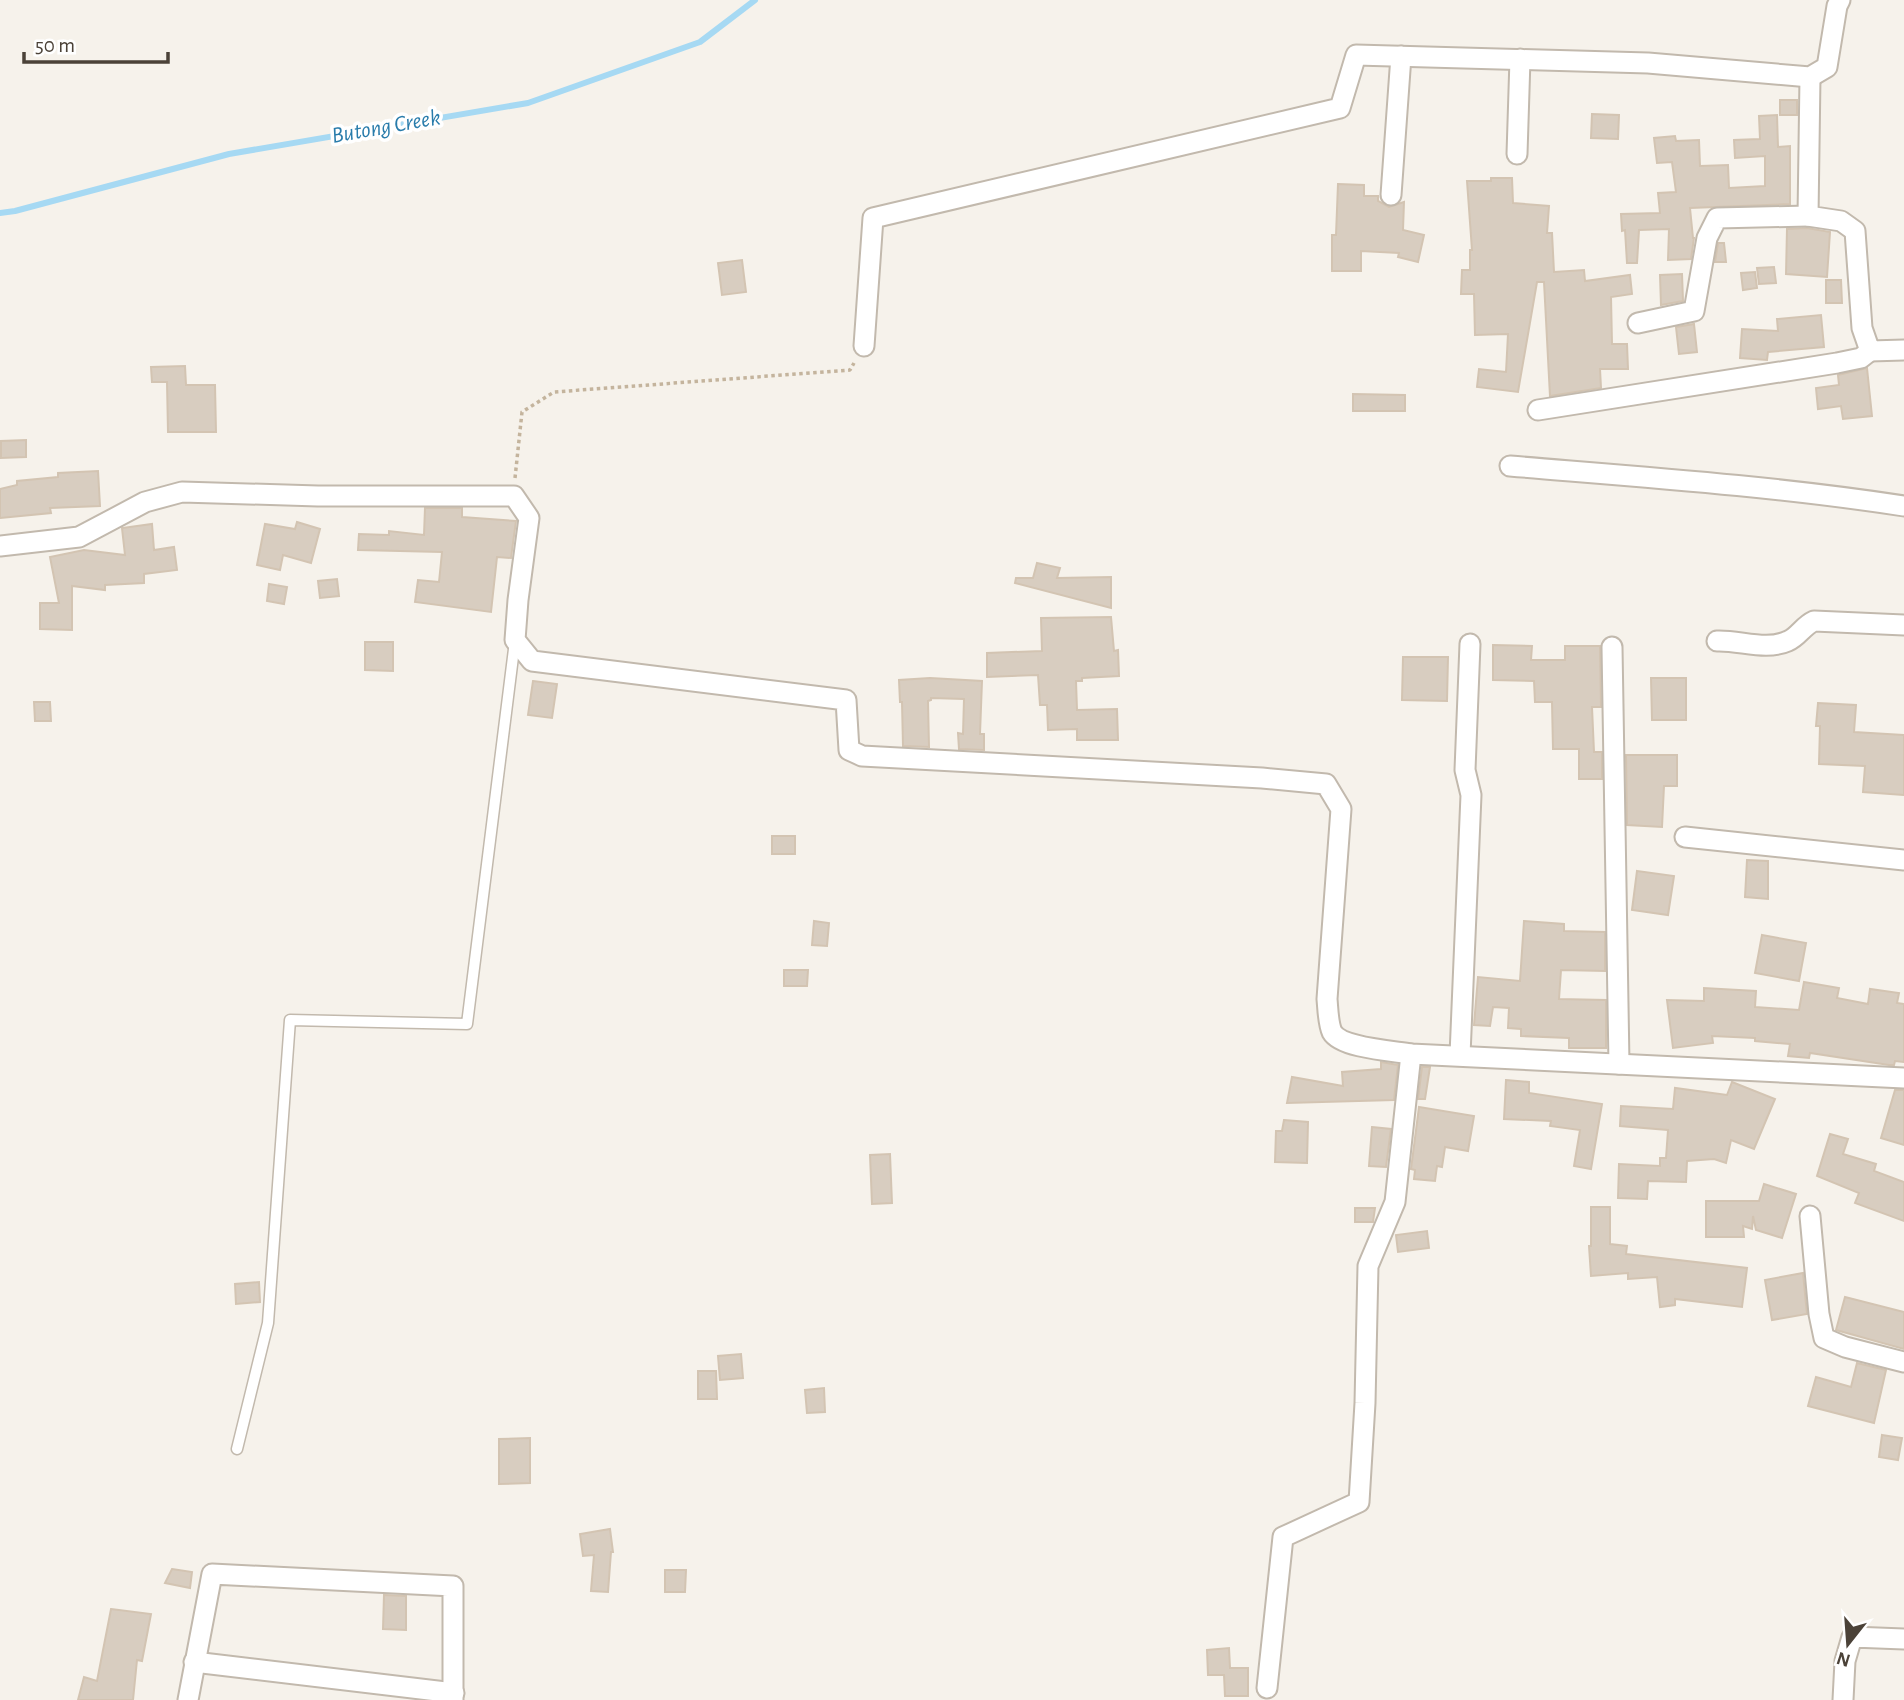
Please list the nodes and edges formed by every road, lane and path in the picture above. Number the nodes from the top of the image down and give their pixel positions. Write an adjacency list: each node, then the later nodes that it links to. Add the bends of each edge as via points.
1 (1840, 0): 4 (street, via 1827,67)
2 (1401, 56): 3 (street); 6 (street); 9 (street, via 1356,55 1340,108 873,218)
3 (1520, 59): 4 (street, via 1648,63); 5 (street)
4 (1810, 77): 7 (street)
5 (1517, 154)
6 (1391, 195)
7 (1808, 216): 8 (street, via 1717,218 1707,238 1694,311); 11 (street, via 1841,221 1855,231 1862,328)
8 (1638, 323)
9 (864, 346): 14 (path, via 850,370 554,392 522,412)
10 (1904, 350): 11 (street)
11 (1870, 351): 12 (street, via 1861,358 1837,363)
12 (1538, 410)
13 (1510, 466): 15 (street)
14 (514, 496): 16 (street, via 182,492 145,502 79,537); 18 (street, via 529,518)
15 (1904, 506)
16 (0, 546)
17 (1904, 625): 19 (street, via 1814,621 1791,640 1771,646)
18 (515, 640): 24 (street, via 532,661 846,700 849,750 862,756 1326,784 1341,808 1327,999 1331,1030 1347,1043); 30 (lane, via 467,1024 290,1020 268,1323)
19 (1717, 640)
20 (1470, 644): 25 (street, via 1465,770 1471,796)
21 (1612, 647): 26 (street)
22 (1685, 837): 23 (street)
23 (1904, 860)
24 (1411, 1054): 25 (street); 33 (street, via 1395,1202 1368,1266 1359,1502 1283,1537)
25 (1460, 1055): 26 (street)
26 (1619, 1063): 27 (street)
27 (1904, 1078)
28 (1810, 1216): 29 (street, via 1824,1338)
29 (1904, 1362)
30 (237, 1449)
31 (1904, 1639): 36 (street, via 1852,1637 1845,1661)
32 (194, 1662): 34 (street); 34 (street, via 212,1574 453,1586); 35 (street)
33 (1267, 1688)
34 (453, 1697)
35 (188, 1700)
36 (1843, 1700)

